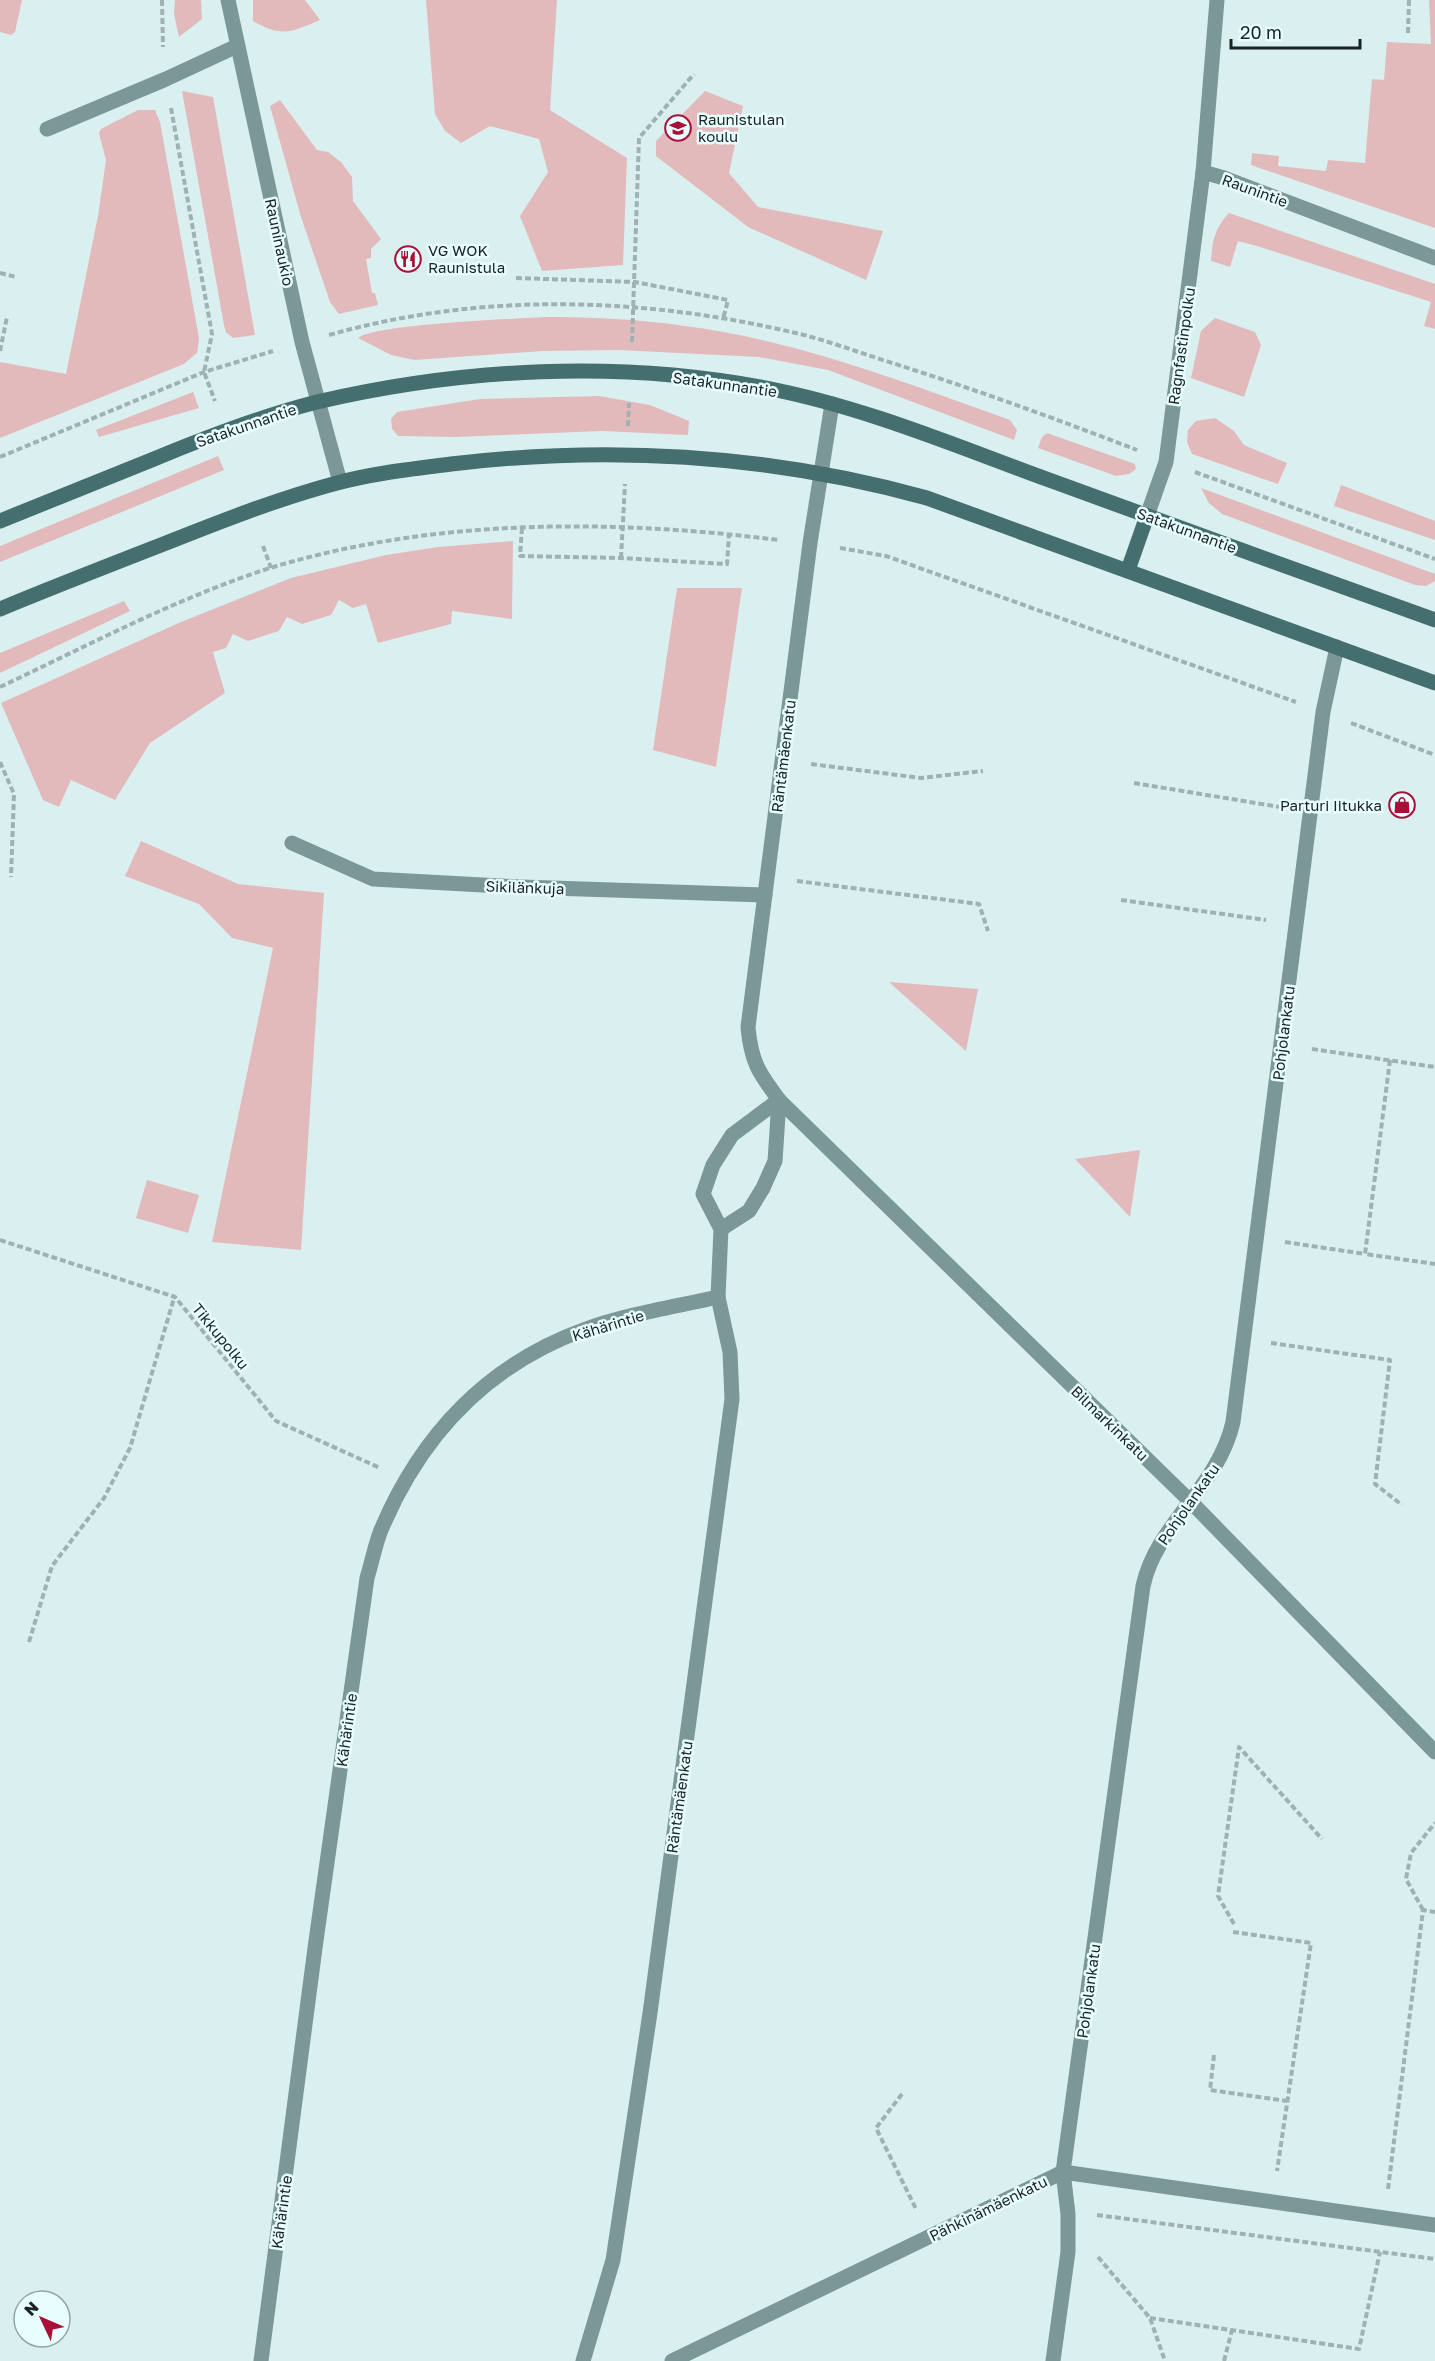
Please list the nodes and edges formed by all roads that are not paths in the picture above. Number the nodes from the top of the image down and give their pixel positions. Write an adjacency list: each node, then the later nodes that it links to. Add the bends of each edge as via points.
1 (228, 0): 3 (street, Rauninaukio)
2 (1217, 0): 5 (street, Raunintie)
3 (237, 46): 4 (street); 7 (street, Rauninaukio, via 302,342)
4 (47, 129)
5 (1203, 172): 6 (street, Raunintie); 11 (street, Ragnfastinpolku, via 1166,462)
6 (1435, 258)
7 (319, 402): 8 (main road, Satakunnantie, via 461,377 590,372 653,373 709,380 766,388); 10 (street, Rauninaukio); 12 (main road, Satakunnantie, via 224,430)
8 (832, 404): 9 (street, Räntämäenkatu); 11 (main road, Satakunnantie, via 889,420)
9 (822, 472): 10 (main road, via 666,456 595,454 507,458); 13 (main road, via 927,498); 19 (street, Räntämäenkatu)
10 (340, 482): 14 (main road, via 251,509)
11 (1147, 516): 13 (main road); 15 (main road, Satakunnantie)
12 (0, 521)
13 (1128, 570): 16 (main road)
14 (0, 609)
15 (1435, 620)
16 (1337, 647): 17 (main road); 23 (street, Pohjolankatu, via 1323,712 1229,1439 1215,1469)
17 (1435, 683)
18 (292, 843): 19 (street, Sikilänkuja, via 373,879)
19 (765, 895): 20 (street, Räntämäenkatu, via 748,1027 750,1051)
20 (779, 1100): 21 (street, via 775,1161 749,1211); 21 (street, via 732,1135 713,1165 703,1194); 23 (street, Bilmarkinkatu)
21 (722, 1229): 22 (street, Räntämäenkatu)
22 (718, 1297): 27 (street, Kähärintie, via 586,1329 522,1358 490,1380 429,1444 406,1479 381,1531 367,1578); 28 (street, Räntämäenkatu, via 730,1352 732,1399 613,2260)
23 (1191, 1502): 24 (street, Bilmarkinkatu); 25 (street, Pohjolankatu, via 1152,1557 1143,1586)
24 (1435, 1752)
25 (1063, 2172): 26 (street, Pähkinämäenkatu); 29 (street, Pähkinämäenkatu); 30 (street, Pohjolankatu, via 1068,2241)
26 (1435, 2225)
27 (261, 2361)
28 (583, 2361)
29 (672, 2361)
30 (1053, 2361)

